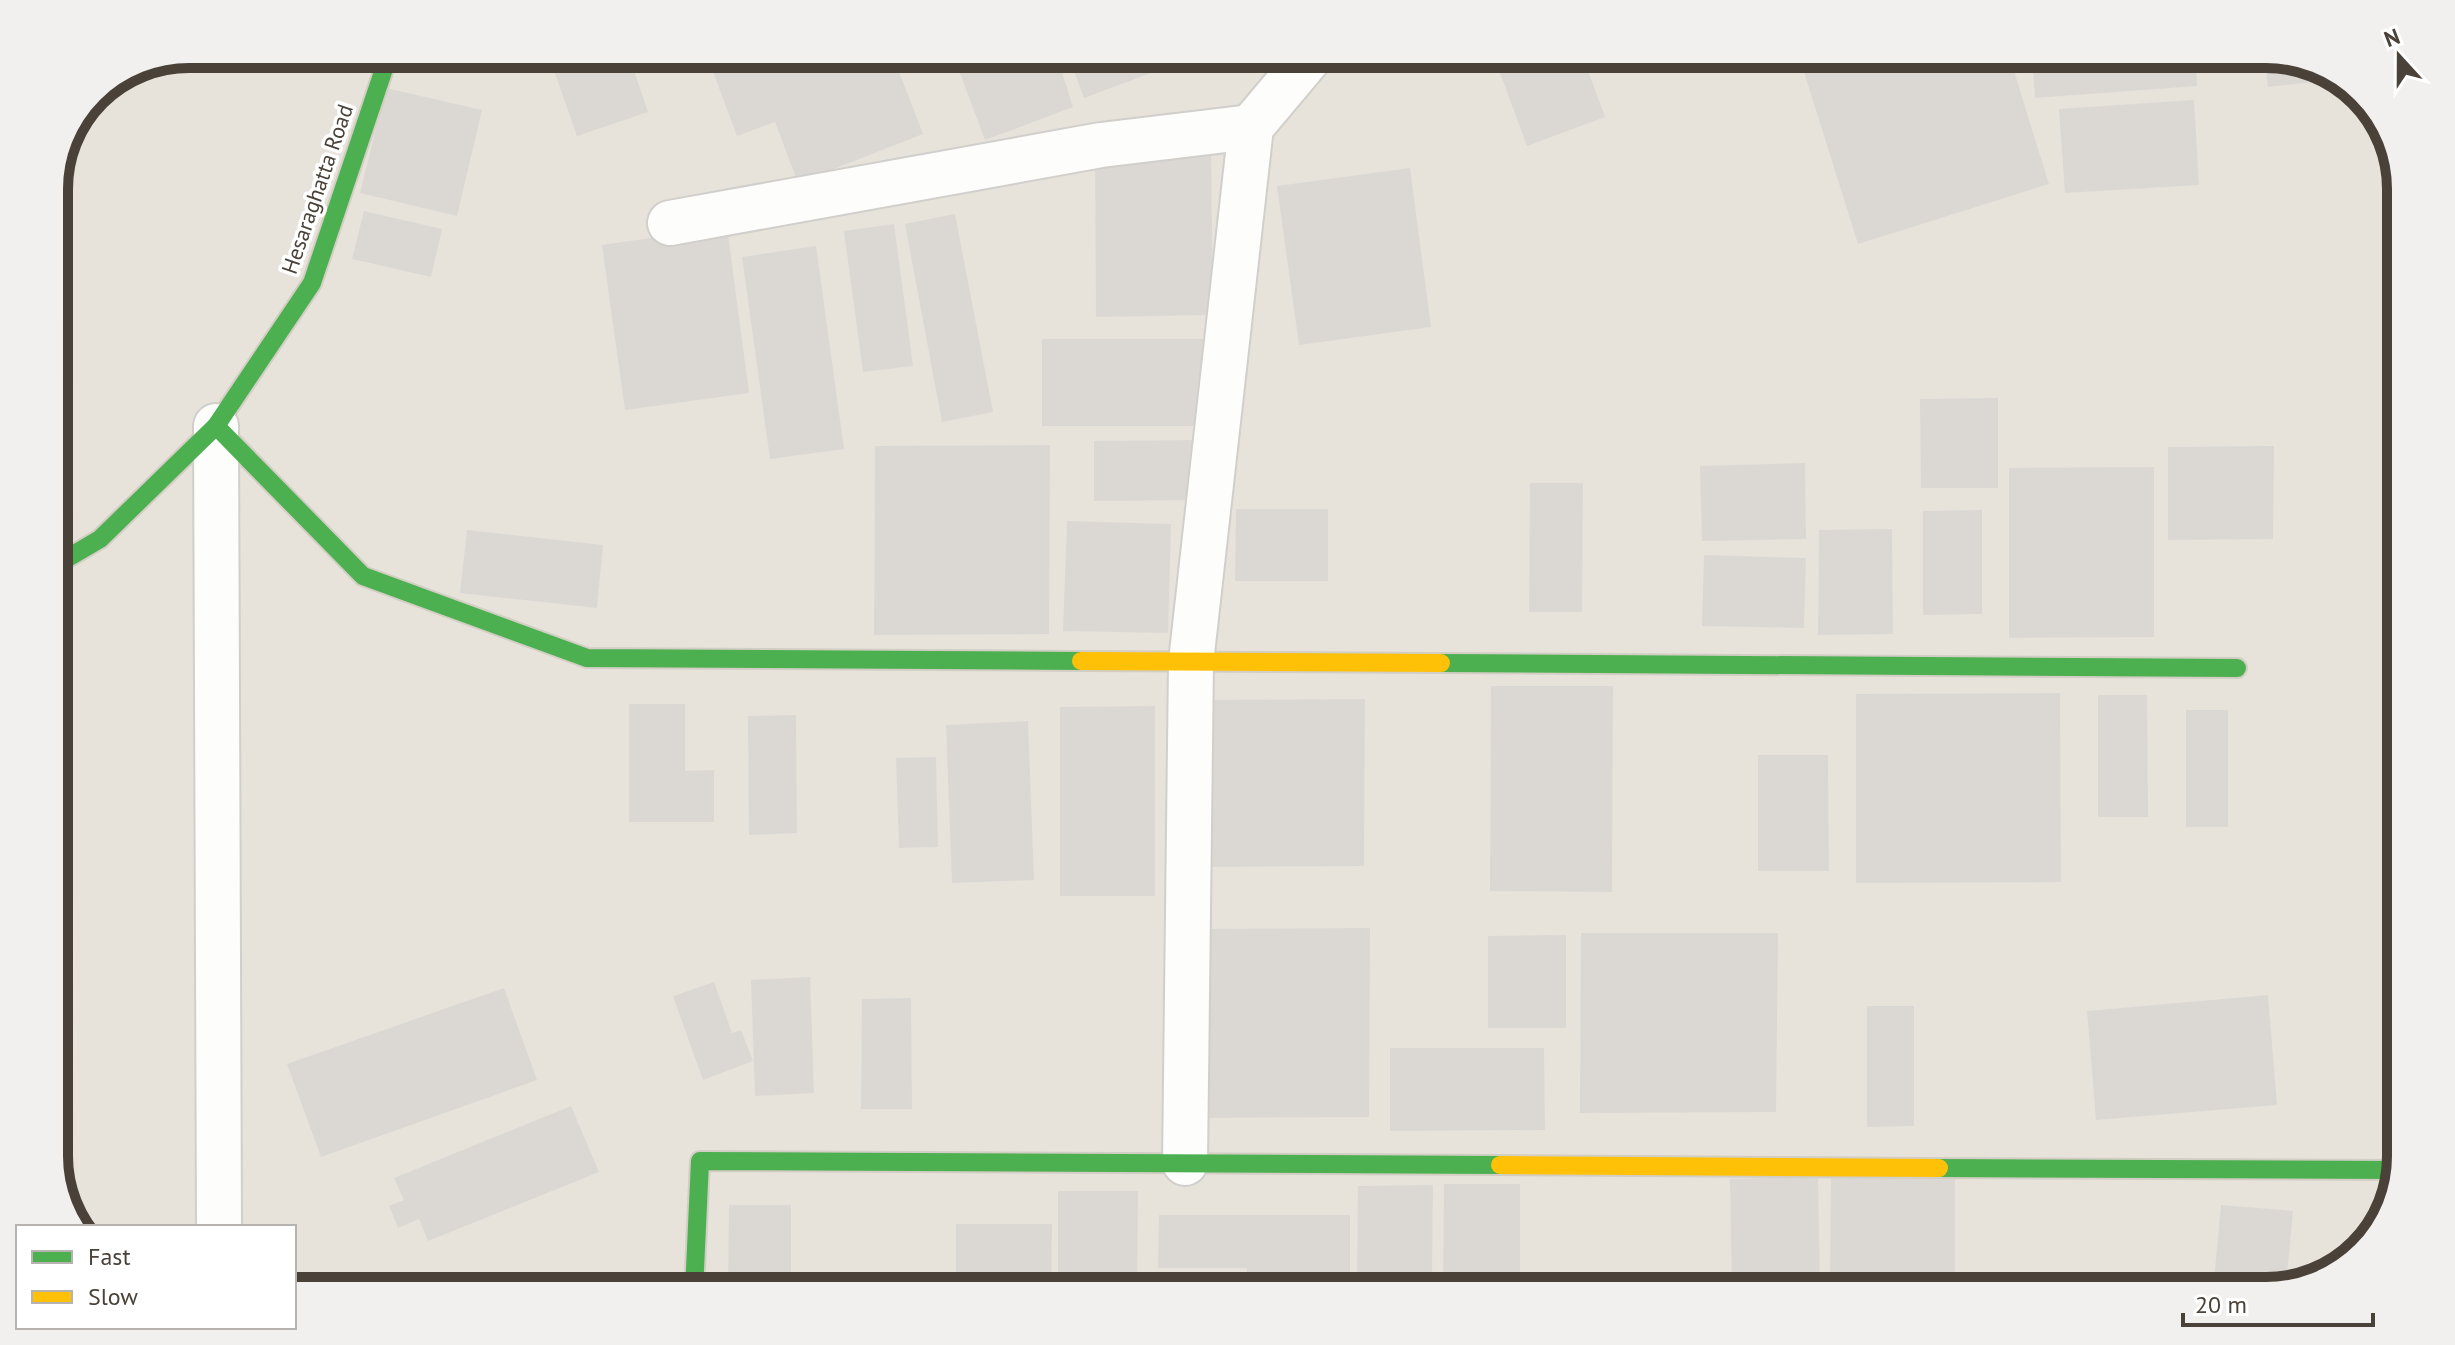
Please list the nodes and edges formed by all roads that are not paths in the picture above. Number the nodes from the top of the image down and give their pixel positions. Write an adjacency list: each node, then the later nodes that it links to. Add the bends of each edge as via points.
1 (384, 68): 5 (street, Hesaraghatta Road, via 312,283)
2 (1300, 68): 3 (street)
3 (1251, 127): 4 (street, via 1101,145); 7 (street)
4 (670, 223)
5 (216, 426): 6 (street, Hesaraghatta Road, via 100,539); 7 (street, via 363,576 587,658); 11 (street)
6 (68, 558)
7 (1191, 662): 8 (street); 9 (street)
8 (2237, 668)
9 (1185, 1163): 10 (street); 12 (street, via 700,1161)
10 (2386, 1170)
11 (219, 1225)
12 (695, 1277)

